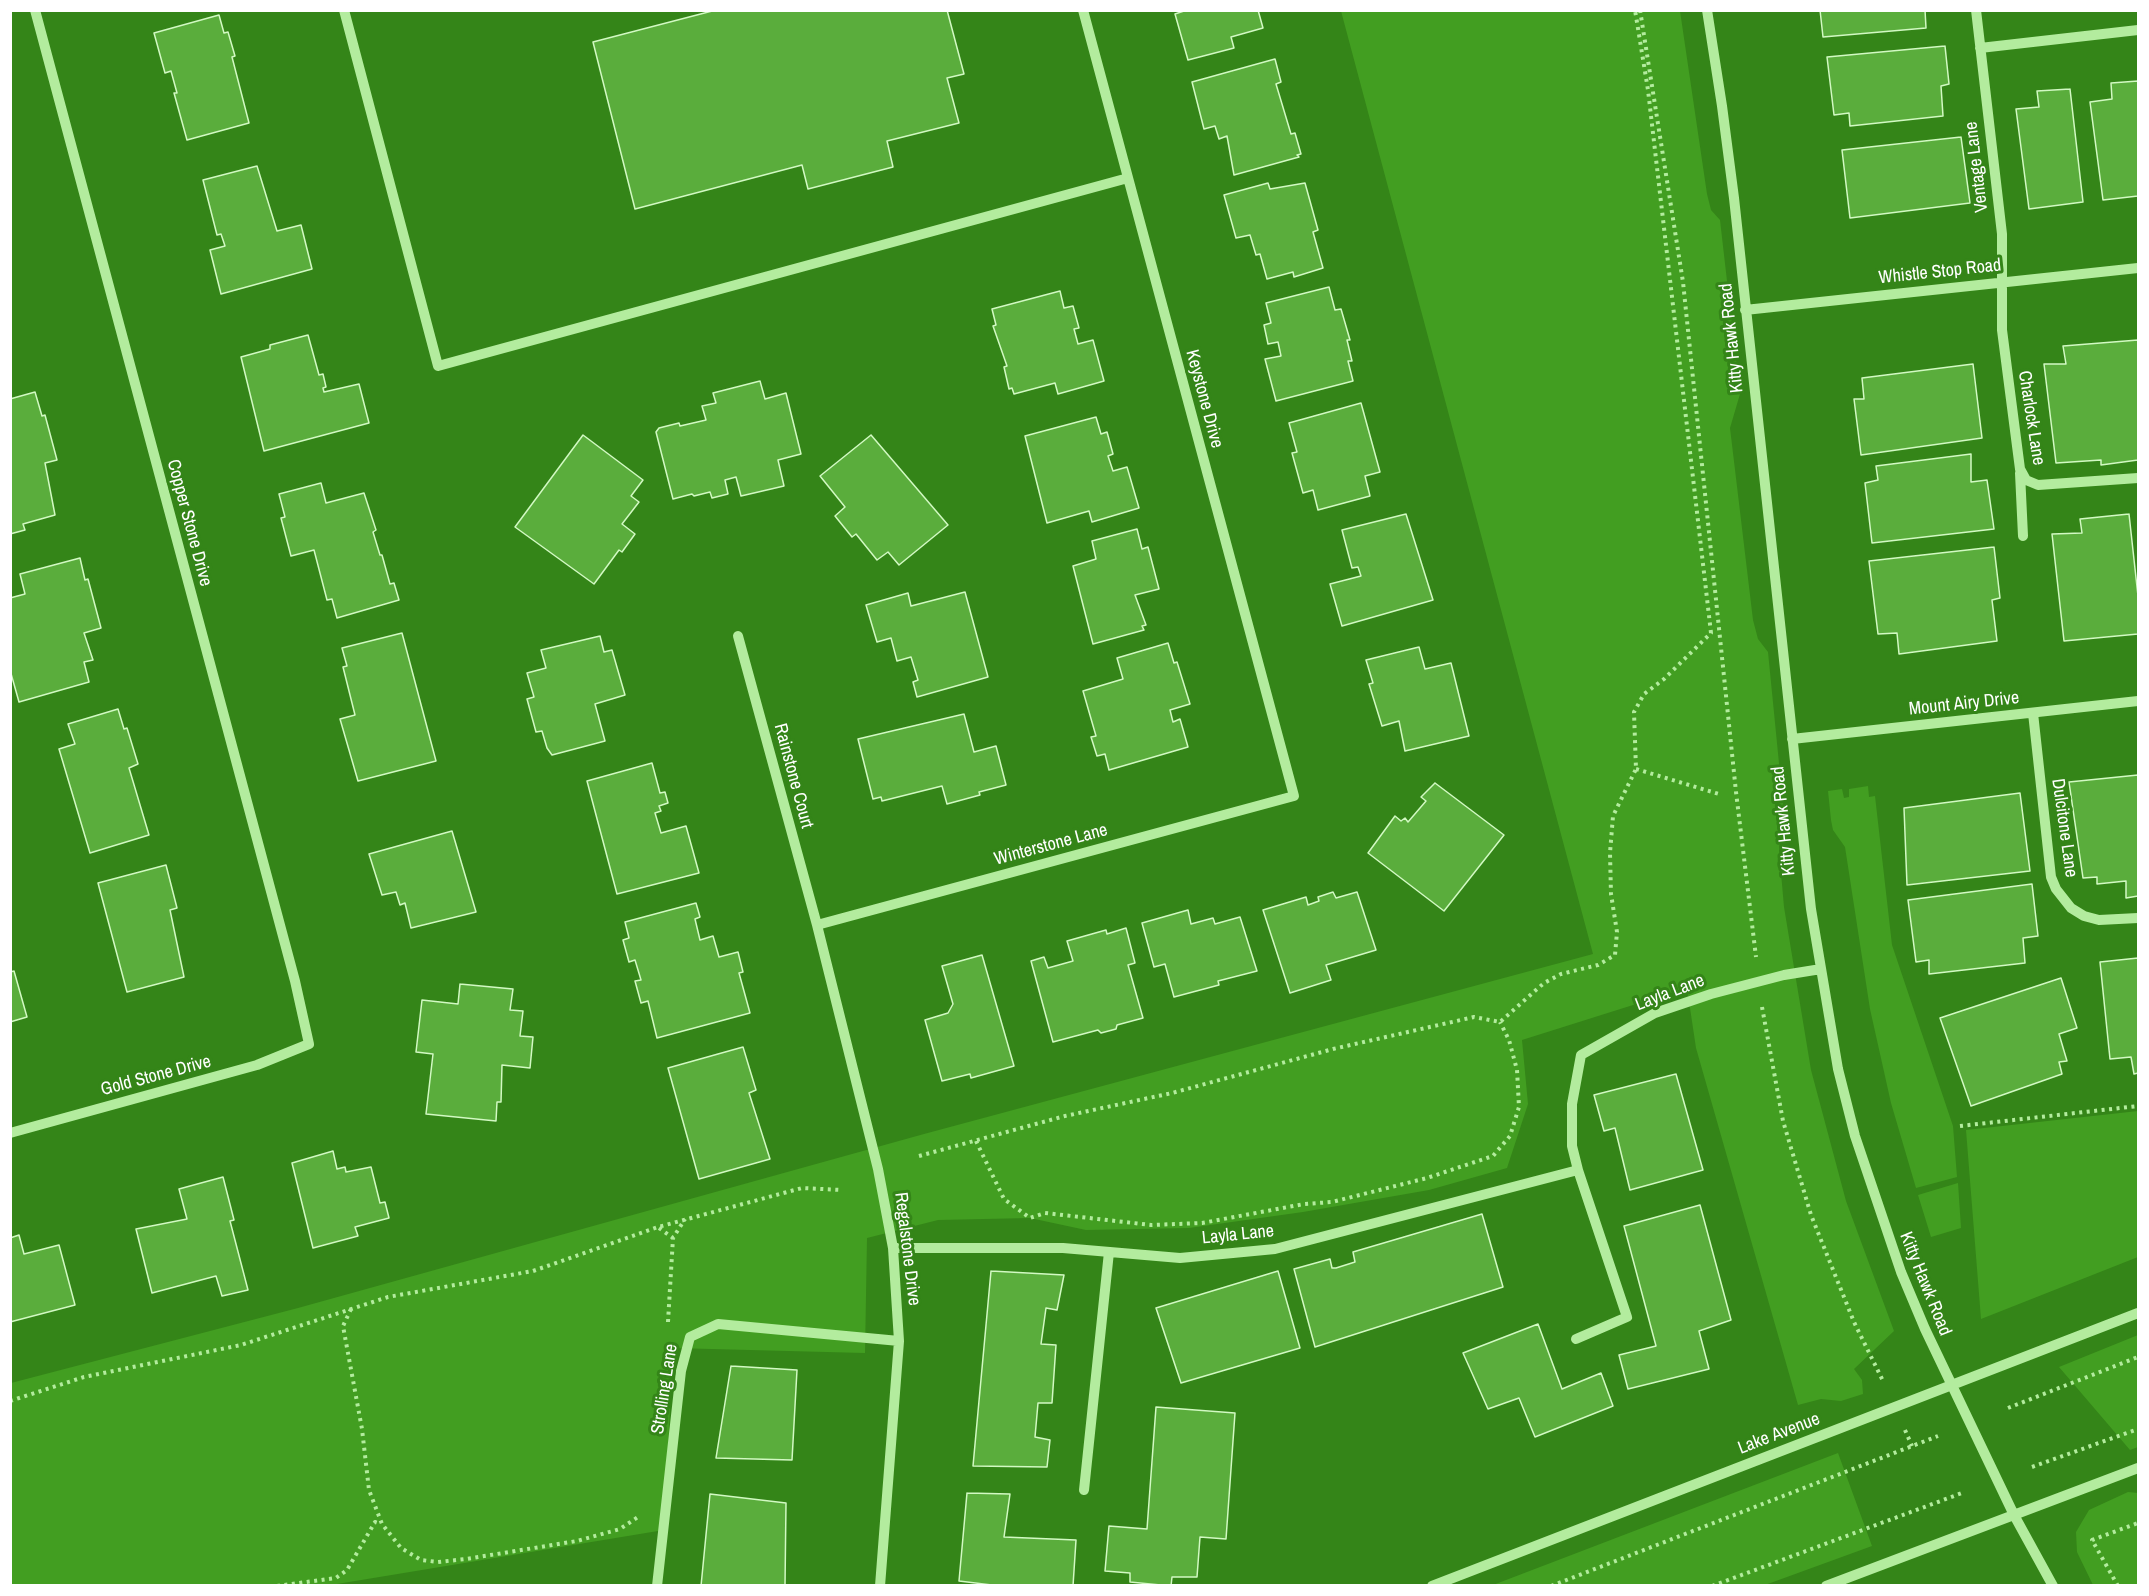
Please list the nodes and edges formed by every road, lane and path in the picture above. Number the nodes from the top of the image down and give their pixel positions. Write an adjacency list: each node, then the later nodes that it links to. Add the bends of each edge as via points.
1 (35, 10): 29 (street, Copper Stone Drive)
2 (344, 10): 10 (street, via 438,366)
3 (1083, 10): 10 (street, Keystone Drive)
4 (1635, 10): 21 (path, via 1711,633 1644,694 1634,712)
5 (1640, 10): 27 (path, via 1683,282)
6 (1707, 10): 13 (street, Kitty Hawk Road)
7 (1976, 10): 9 (street, Ventage Lane)
8 (2139, 30): 9 (street)
9 (1980, 48): 12 (street, Ventage Lane, via 2002,234)
10 (1128, 178): 23 (street, Keystone Drive)
11 (2139, 268): 12 (street, Whistle Stop Road)
12 (2001, 282): 13 (street, Whistle Stop Road); 14 (street, Charlock Lane, via 2002,330)
13 (1745, 310): 20 (street, Kitty Hawk Road)
14 (2020, 469): 15 (street, Charlock Lane, via 2026,480 2038,485); 16 (street)
15 (2139, 477)
16 (2023, 536)
17 (738, 636): 25 (street, Rainstone Court)
18 (2139, 701): 19 (street, Mount Airy Drive)
19 (2033, 713): 20 (street, Mount Airy Drive); 24 (street, Dulcitone Lane, via 2051,877 2056,889 2071,908 2084,916 2099,920)
20 (1792, 739): 26 (street, Kitty Hawk Road)
21 (1636, 770): 22 (path); 28 (path, via 1613,816 1610,853 1617,932 1615,955 1598,965 1561,974 1544,983)
22 (1719, 794)
23 (1294, 796): 25 (street, Winterstone Lane)
24 (2139, 918)
25 (817, 925): 40 (street, Regalstone Drive, via 878,1169)
26 (1821, 969): 27 (street, Layla Lane); 49 (street, Kitty Hawk Road, via 1839,1070 1875,1201 1901,1272)
27 (1759, 983): 35 (street, Layla Lane, via 1655,1013 1581,1056 1572,1104 1572,1146); 48 (path, via 1772,1068 1802,1187 1854,1322)
28 (1500, 1022): 33 (path, via 1474,1017); 33 (path, via 1517,1070 1519,1107 1510,1136 1492,1156 1427,1178 1332,1202 1202,1223 1161,1225 1045,1213 1030,1218 1004,1199)
29 (309, 1044): 32 (street, Gold Stone Drive, via 256,1065)
30 (2139, 1106): 31 (path)
31 (1959, 1126)
32 (10, 1132)
33 (976, 1141): 34 (path)
34 (920, 1156)
35 (1578, 1170): 41 (street, Layla Lane, via 1275,1249 1180,1258); 45 (street, Layla Lane, via 1627,1317)
36 (841, 1190): 37 (path, via 802,1188)
37 (686, 1219): 38 (path); 39 (path)
38 (658, 1227): 39 (path); 42 (path, via 534,1271 388,1297)
39 (673, 1238): 44 (path)
40 (893, 1248): 41 (street, Layla Lane, via 1063,1248); 46 (street, Regalstone Drive)
41 (1108, 1252): 58 (street)
42 (351, 1309): 50 (path, via 241,1345 84,1377); 63 (path, via 343,1326 369,1490)
43 (2139, 1313): 49 (street, Lake Avenue)
44 (667, 1331)
45 (1576, 1339)
46 (899, 1341): 65 (street, Strolling Lane, via 718,1324 690,1337 681,1371); 66 (street, Regalstone Drive)
47 (2139, 1357): 51 (path)
48 (1883, 1381)
49 (1952, 1385): 61 (street, Kitty Hawk Road); 67 (street, Lake Avenue)
50 (10, 1401)
51 (2008, 1408)
52 (1904, 1426): 55 (path)
53 (2139, 1429): 56 (path)
54 (1938, 1436): 55 (path)
55 (1912, 1446): 68 (path)
56 (2032, 1467)
57 (2139, 1468): 61 (street)
58 (1084, 1490)
59 (1962, 1493): 69 (path)
60 (642, 1511): 63 (path, via 638,1518 620,1528 577,1541 438,1562 421,1560 401,1548)
61 (2014, 1515): 70 (street); 71 (street, Kitty Hawk Road)
62 (2139, 1523): 72 (path, via 2091,1540)
63 (382, 1524): 64 (path, via 375,1522 347,1570 336,1578)
64 (277, 1586)
65 (657, 1586)
66 (880, 1586)
67 (1432, 1586)
68 (1551, 1586)
69 (1712, 1586)
70 (1826, 1586)
71 (2053, 1586)
72 (2118, 1586)

